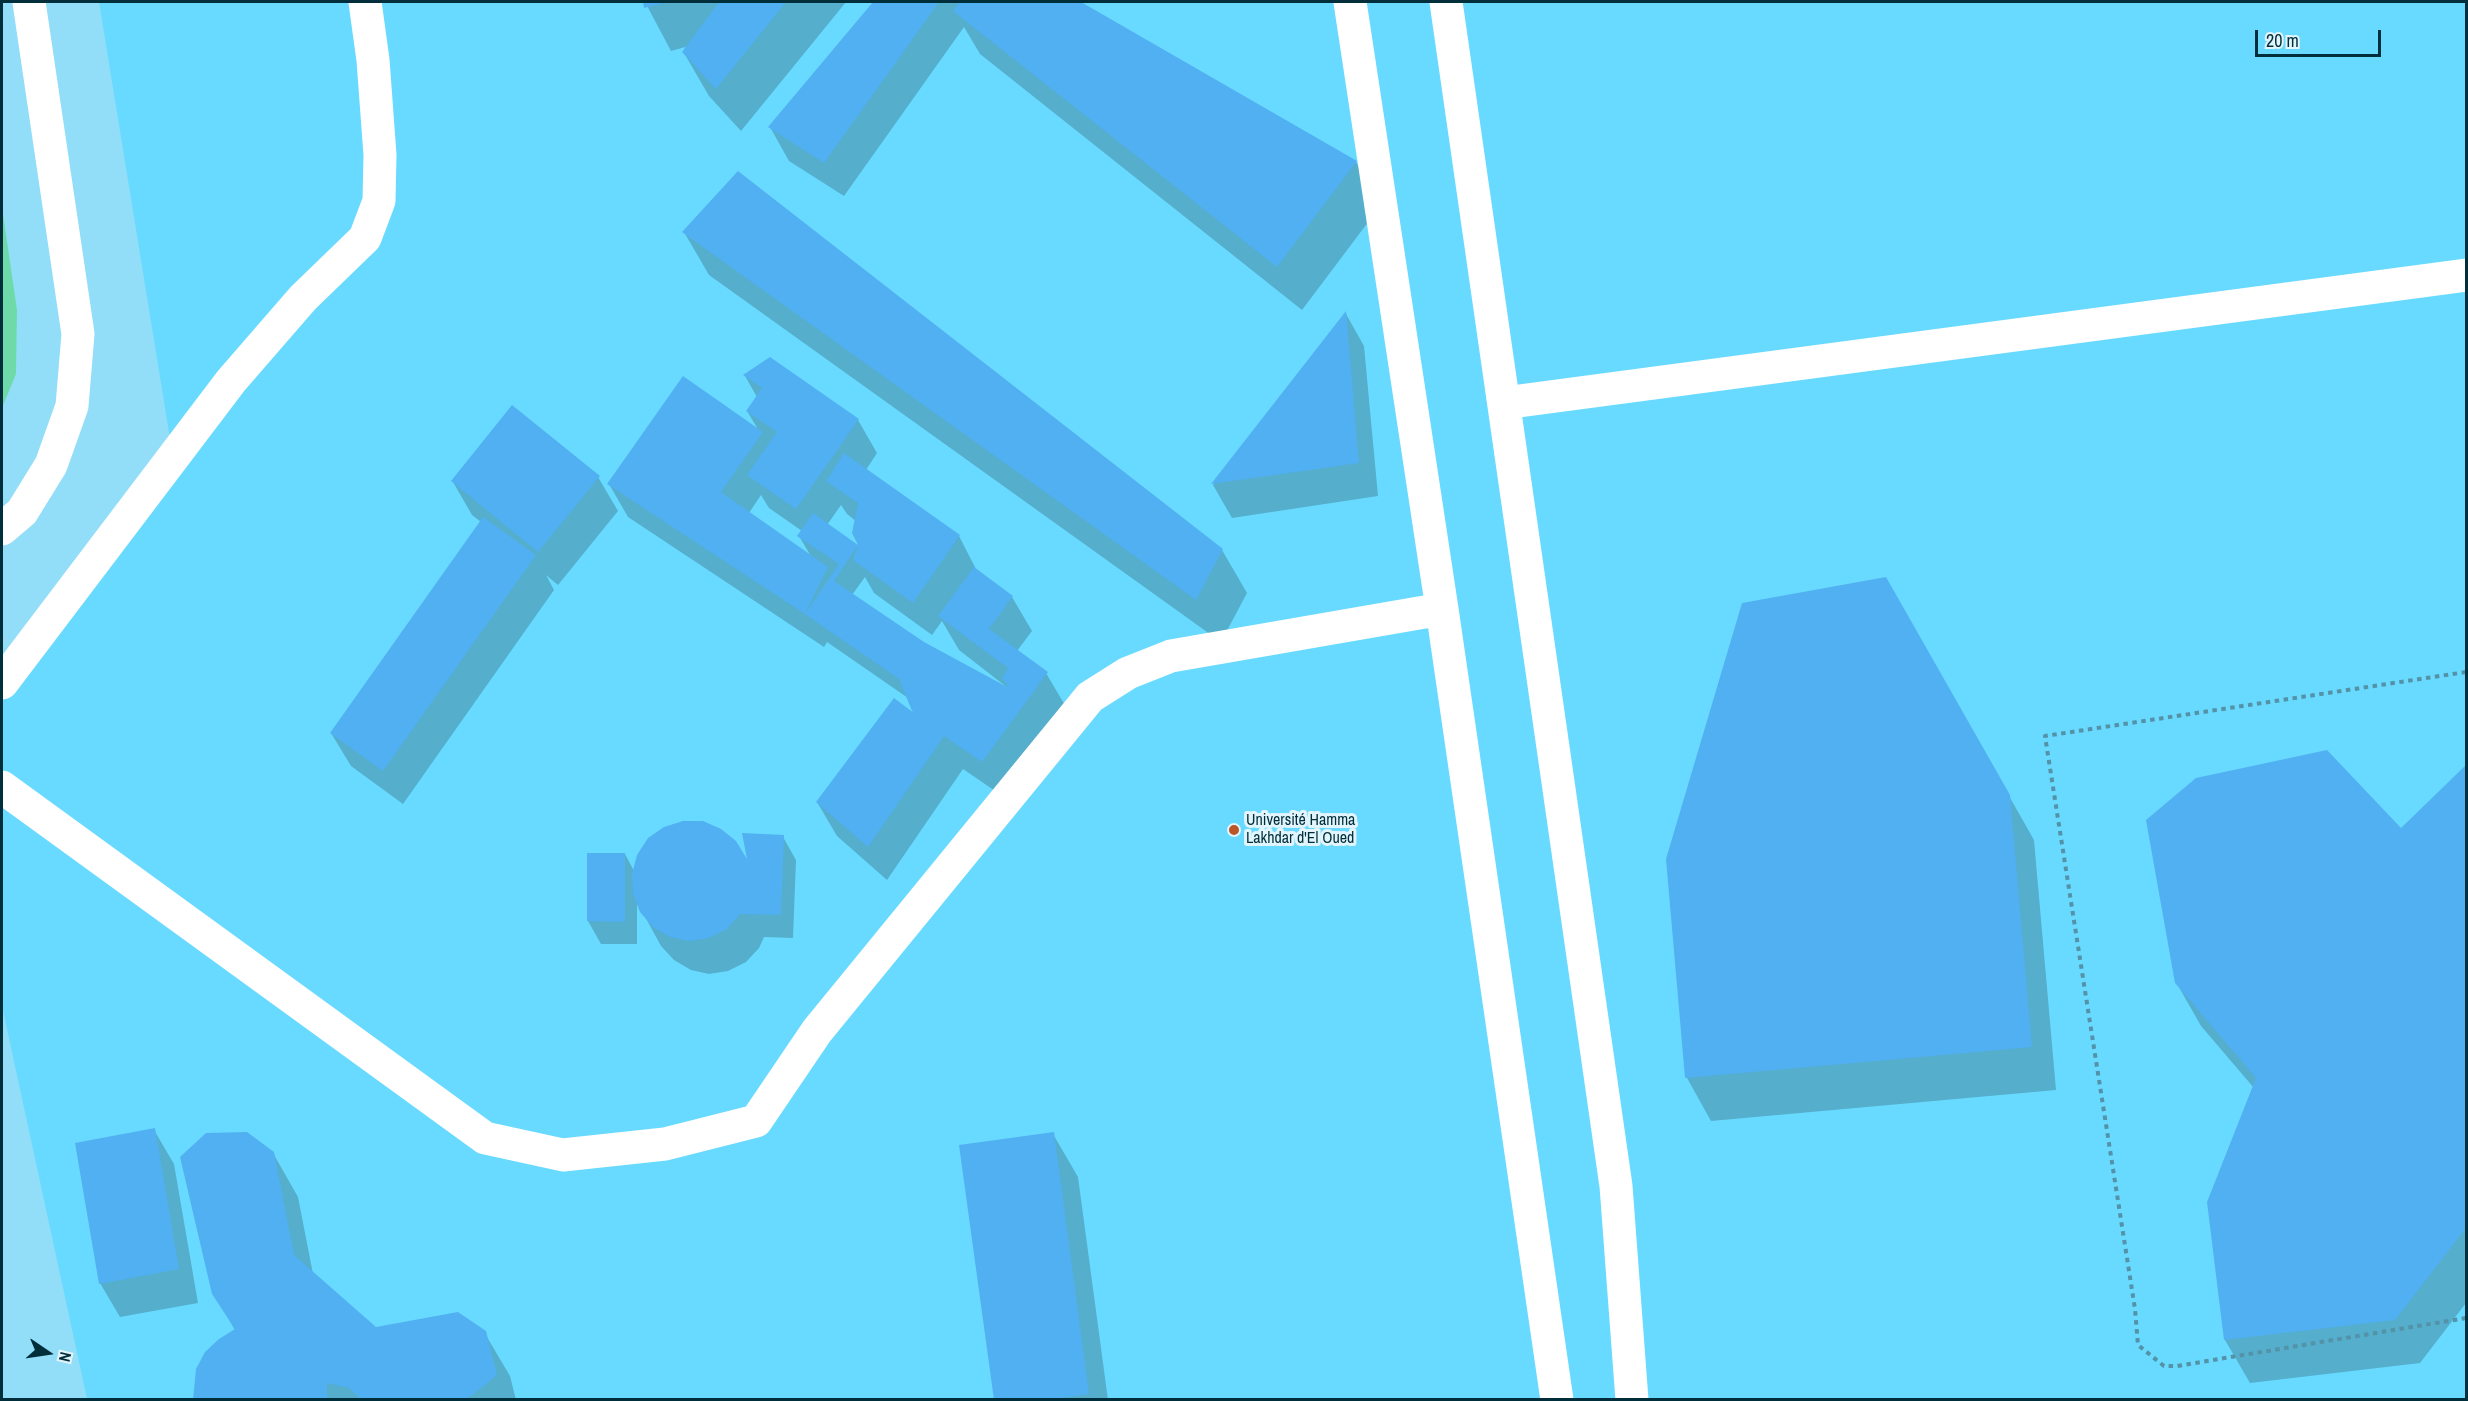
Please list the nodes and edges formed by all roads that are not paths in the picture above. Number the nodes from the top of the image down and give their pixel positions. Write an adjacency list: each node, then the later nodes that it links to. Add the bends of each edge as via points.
1 (29, 2): 7 (street, via 78,334 72,406 51,465 22,512)
2 (365, 2): 9 (street, via 380,155 379,201 365,238 303,298 231,381)
3 (1350, 2): 8 (street)
4 (1446, 2): 6 (street)
5 (2466, 275): 6 (street)
6 (1504, 403): 12 (street, via 1616,1186)
7 (2, 529)
8 (1442, 609): 10 (street, via 1171,656 1128,673 1090,697 818,1030 756,1121 666,1144 563,1155 485,1138); 11 (street)
9 (2, 683)
10 (2, 787)
11 (1557, 1400)
12 (1632, 1400)

